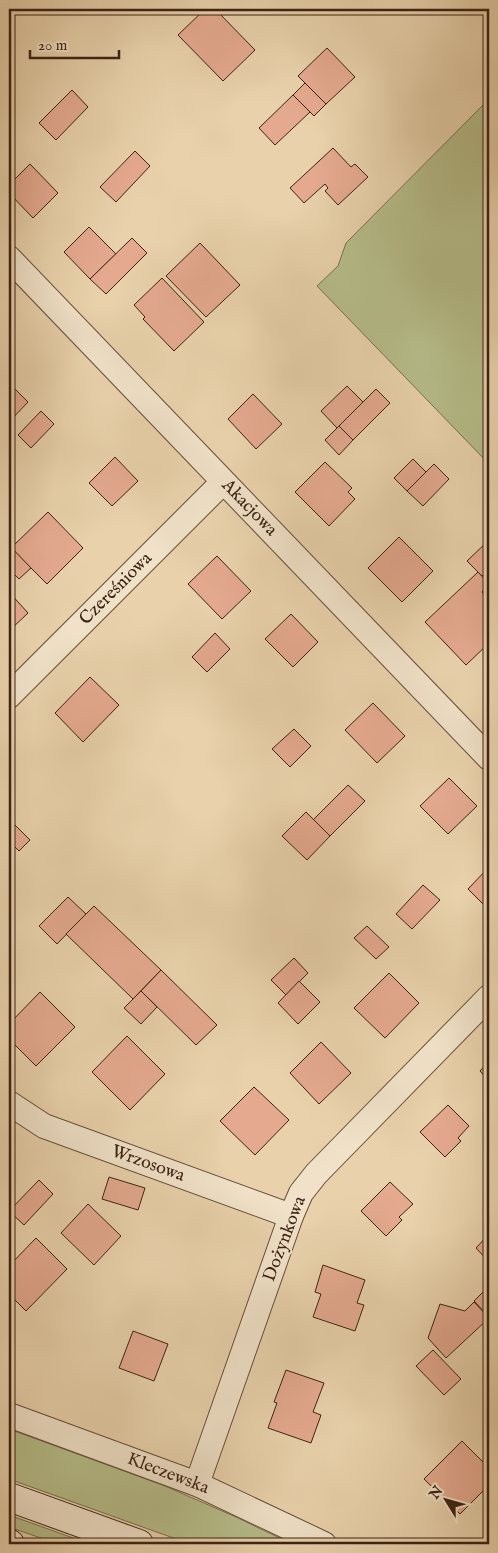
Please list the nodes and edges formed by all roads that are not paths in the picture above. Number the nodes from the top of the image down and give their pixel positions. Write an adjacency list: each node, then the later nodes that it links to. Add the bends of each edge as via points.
1 (9, 258): 2 (street, Akacjowa)
2 (223, 482): 3 (street, Czereśniowa); 4 (street, Akacjowa)
3 (9, 696)
4 (489, 758)
5 (489, 997): 7 (street, Dożynkowa, via 316,1174 301,1193)
6 (9, 1103): 7 (street, Wrzosowa, via 44,1126)
7 (291, 1216): 9 (street, Dożynkowa)
8 (9, 1415): 9 (street, Kleczewska)
9 (197, 1484): 12 (street, Kleczewska)
10 (9, 1497): 11 (main road)
11 (139, 1544)
12 (324, 1544)

